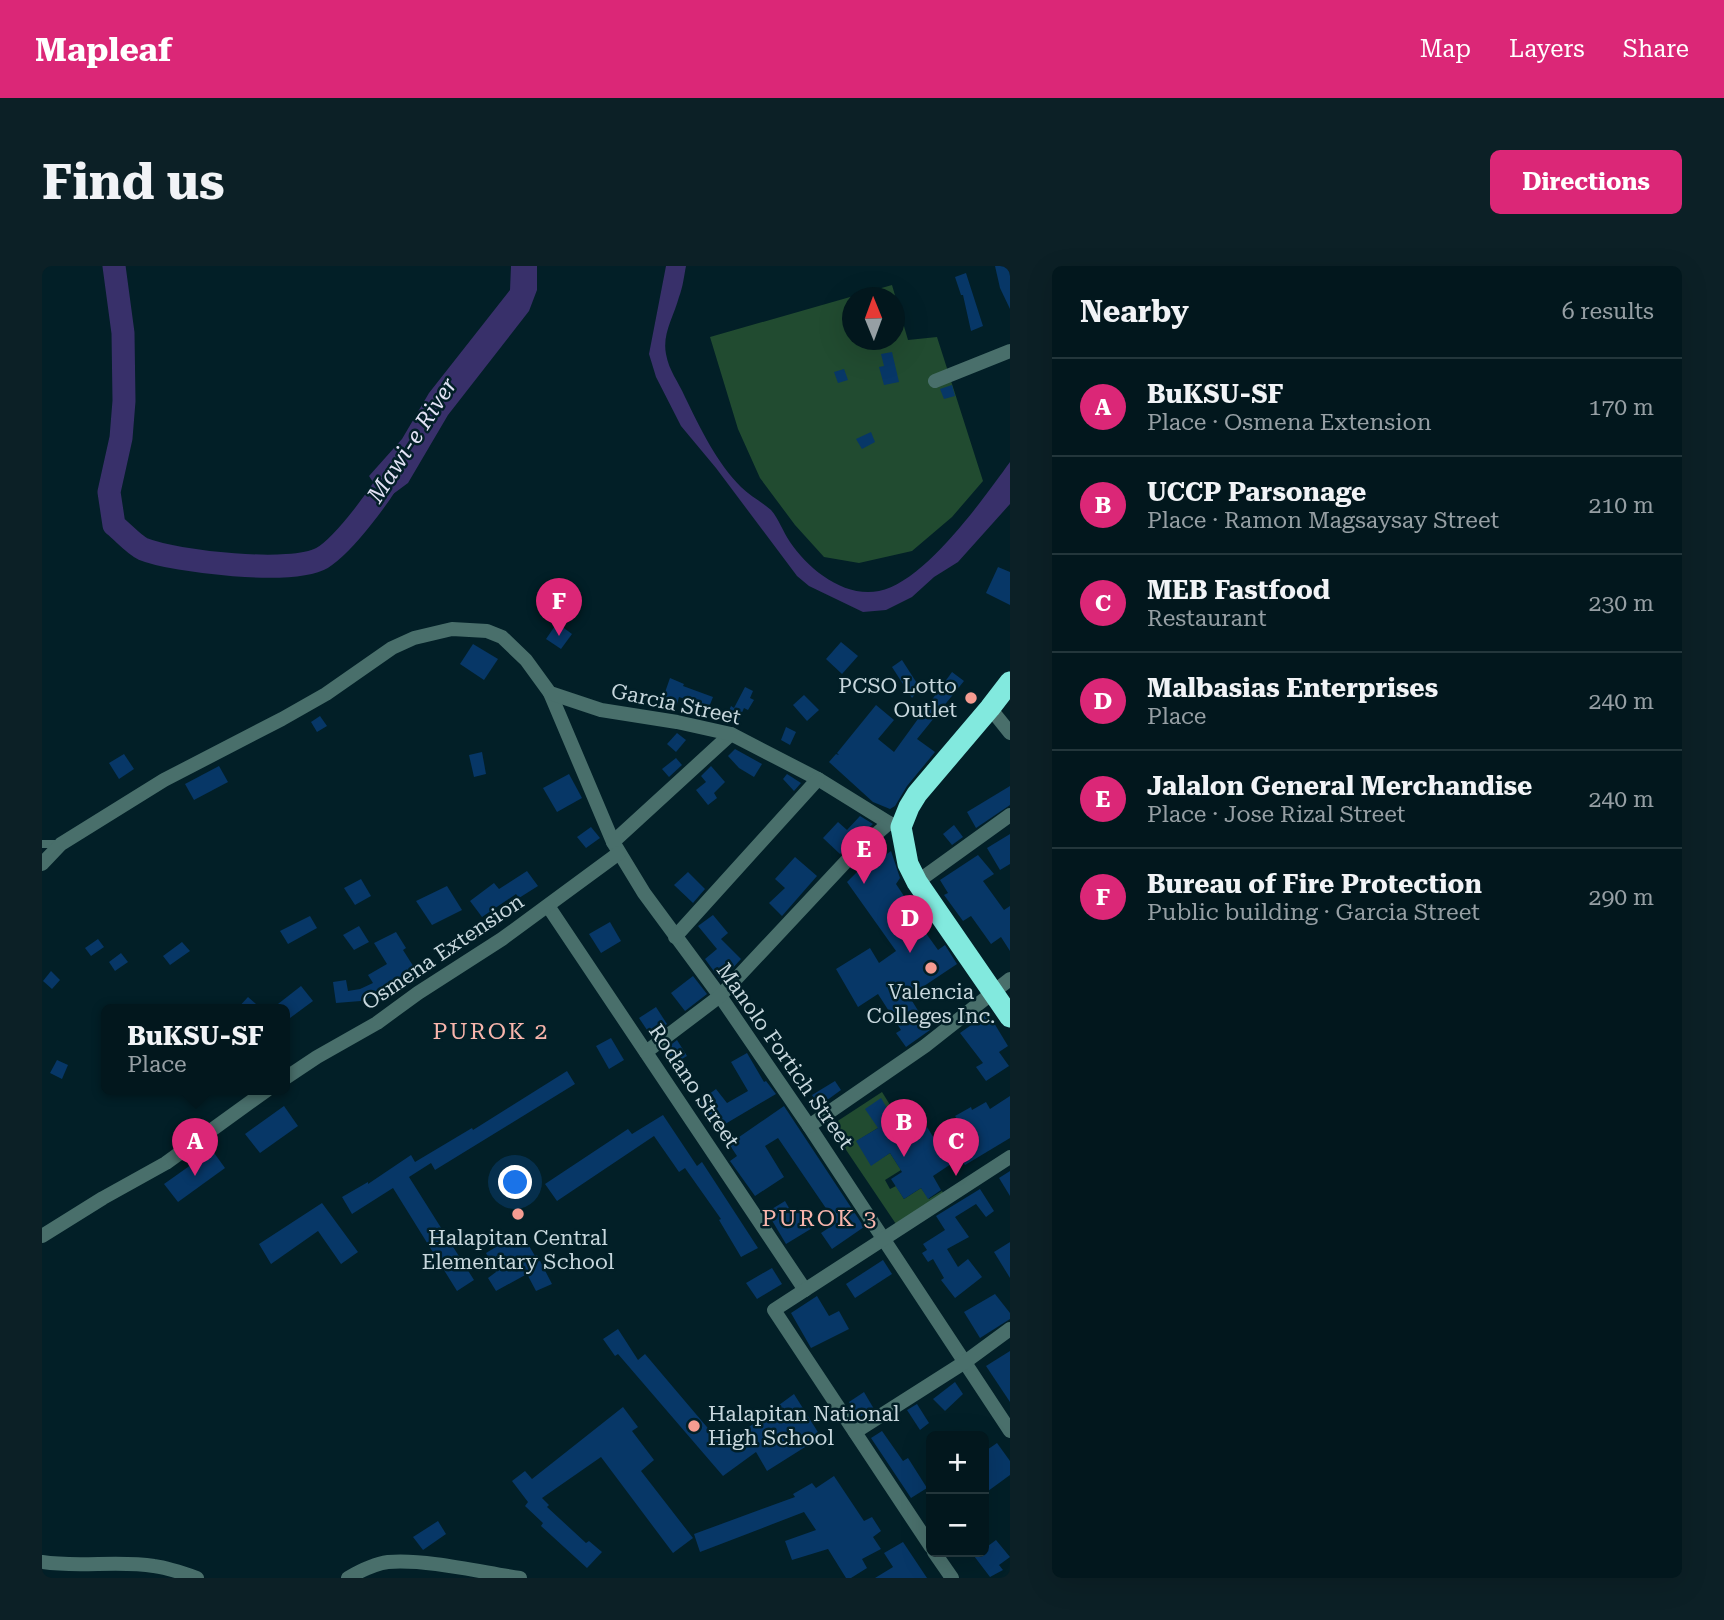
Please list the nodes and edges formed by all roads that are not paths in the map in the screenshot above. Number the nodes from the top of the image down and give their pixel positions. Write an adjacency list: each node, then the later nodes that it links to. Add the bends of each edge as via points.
1 (1010, 351): 2 (street)
2 (935, 381)
3 (1010, 682): 5 (highway)
4 (550, 693): 7 (street, Garcia Street, via 601,710); 12 (street, via 526,660 502,637 487,631 452,629 402,643 326,694 198,761); 13 (street, Manolo Fortich Street)
5 (990, 708): 6 (street); 10 (highway)
6 (1010, 733)
7 (731, 734): 8 (street, Garcia Street); 13 (street, Osmena Extension)
8 (818, 779): 10 (street, Garcia Street); 17 (street)
9 (1010, 815): 15 (street)
10 (895, 825): 15 (highway); 20 (street, via 853,854)
11 (42, 844): 12 (lane)
12 (61, 844): 14 (street)
13 (616, 847): 16 (street, Osmena Extension); 17 (street, Manolo Fortich Street)
14 (42, 864)
15 (917, 882): 19 (highway)
16 (548, 906): 22 (street, Rodano Street); 23 (street, Osmena Extension, via 377,1023)
17 (675, 937): 20 (street, Manolo Fortich Street)
18 (1010, 979): 19 (street)
19 (992, 992): 21 (highway); 25 (street, via 925,1046)
20 (720, 996): 22 (street); 25 (street, Manolo Fortich Street)
21 (1010, 1017)
22 (646, 1052): 29 (street, Rodano Street)
23 (290, 1075)
24 (260, 1095): 27 (street, via 166,1163)
25 (809, 1126): 28 (street, Manolo Fortich Street)
26 (1010, 1157): 28 (street)
27 (47, 1233)
28 (884, 1239): 29 (street); 31 (street, Manolo Fortich Street)
29 (805, 1290): 33 (street, via 774,1310)
30 (1010, 1329): 31 (street)
31 (965, 1362): 32 (street, Manolo Fortich Street); 33 (street)
32 (1010, 1431)
33 (855, 1432): 34 (street)
34 (926, 1539)
35 (937, 1557): 40 (street)
36 (42, 1562): 37 (street, via 152,1565)
37 (197, 1578)
38 (348, 1578): 39 (street, via 371,1566 407,1562)
39 (520, 1578)
40 (952, 1578)

